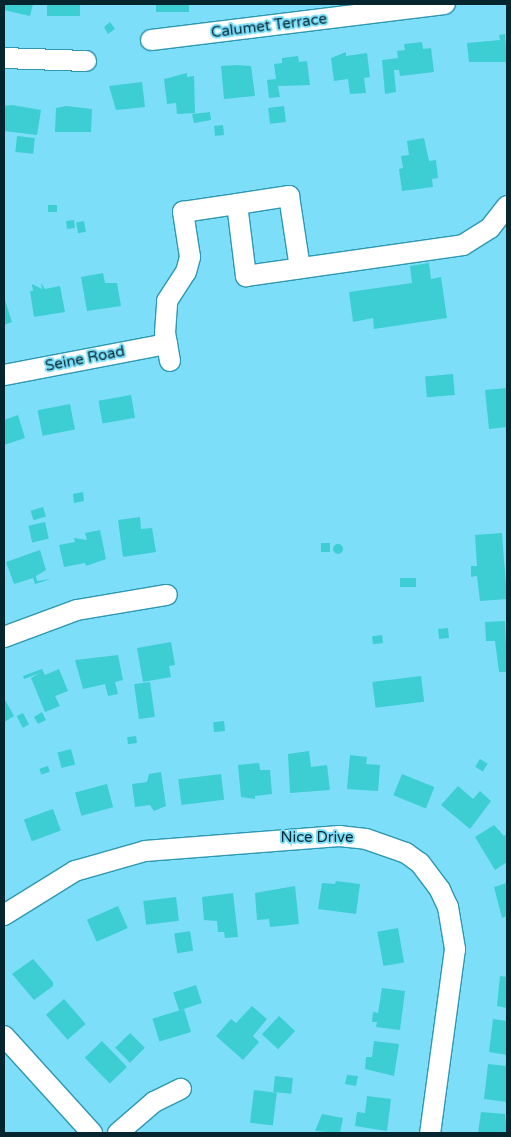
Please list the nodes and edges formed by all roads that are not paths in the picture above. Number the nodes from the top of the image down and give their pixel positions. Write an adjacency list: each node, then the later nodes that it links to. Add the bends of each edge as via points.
1 (445, 4): 2 (street, Calumet Terrace)
2 (151, 40)
3 (4, 58): 4 (street)
4 (86, 60)
5 (237, 204): 7 (street, via 288,196); 7 (street, via 246,276); 8 (street, Seine Road, via 183,212 190,257 186,272 168,301 168,352)
6 (507, 206): 7 (street, via 490,228 463,245)
7 (300, 268)
8 (4, 375)
9 (167, 595): 10 (street, via 77,610)
10 (4, 636)
11 (4, 915): 16 (street, Nice Drive, via 75,871 145,851 339,836 366,839 406,853 420,863 440,890 456,949)
12 (4, 1036): 14 (street)
13 (181, 1089): 15 (street, via 154,1102)
14 (92, 1133)
15 (118, 1133)
16 (430, 1133)

